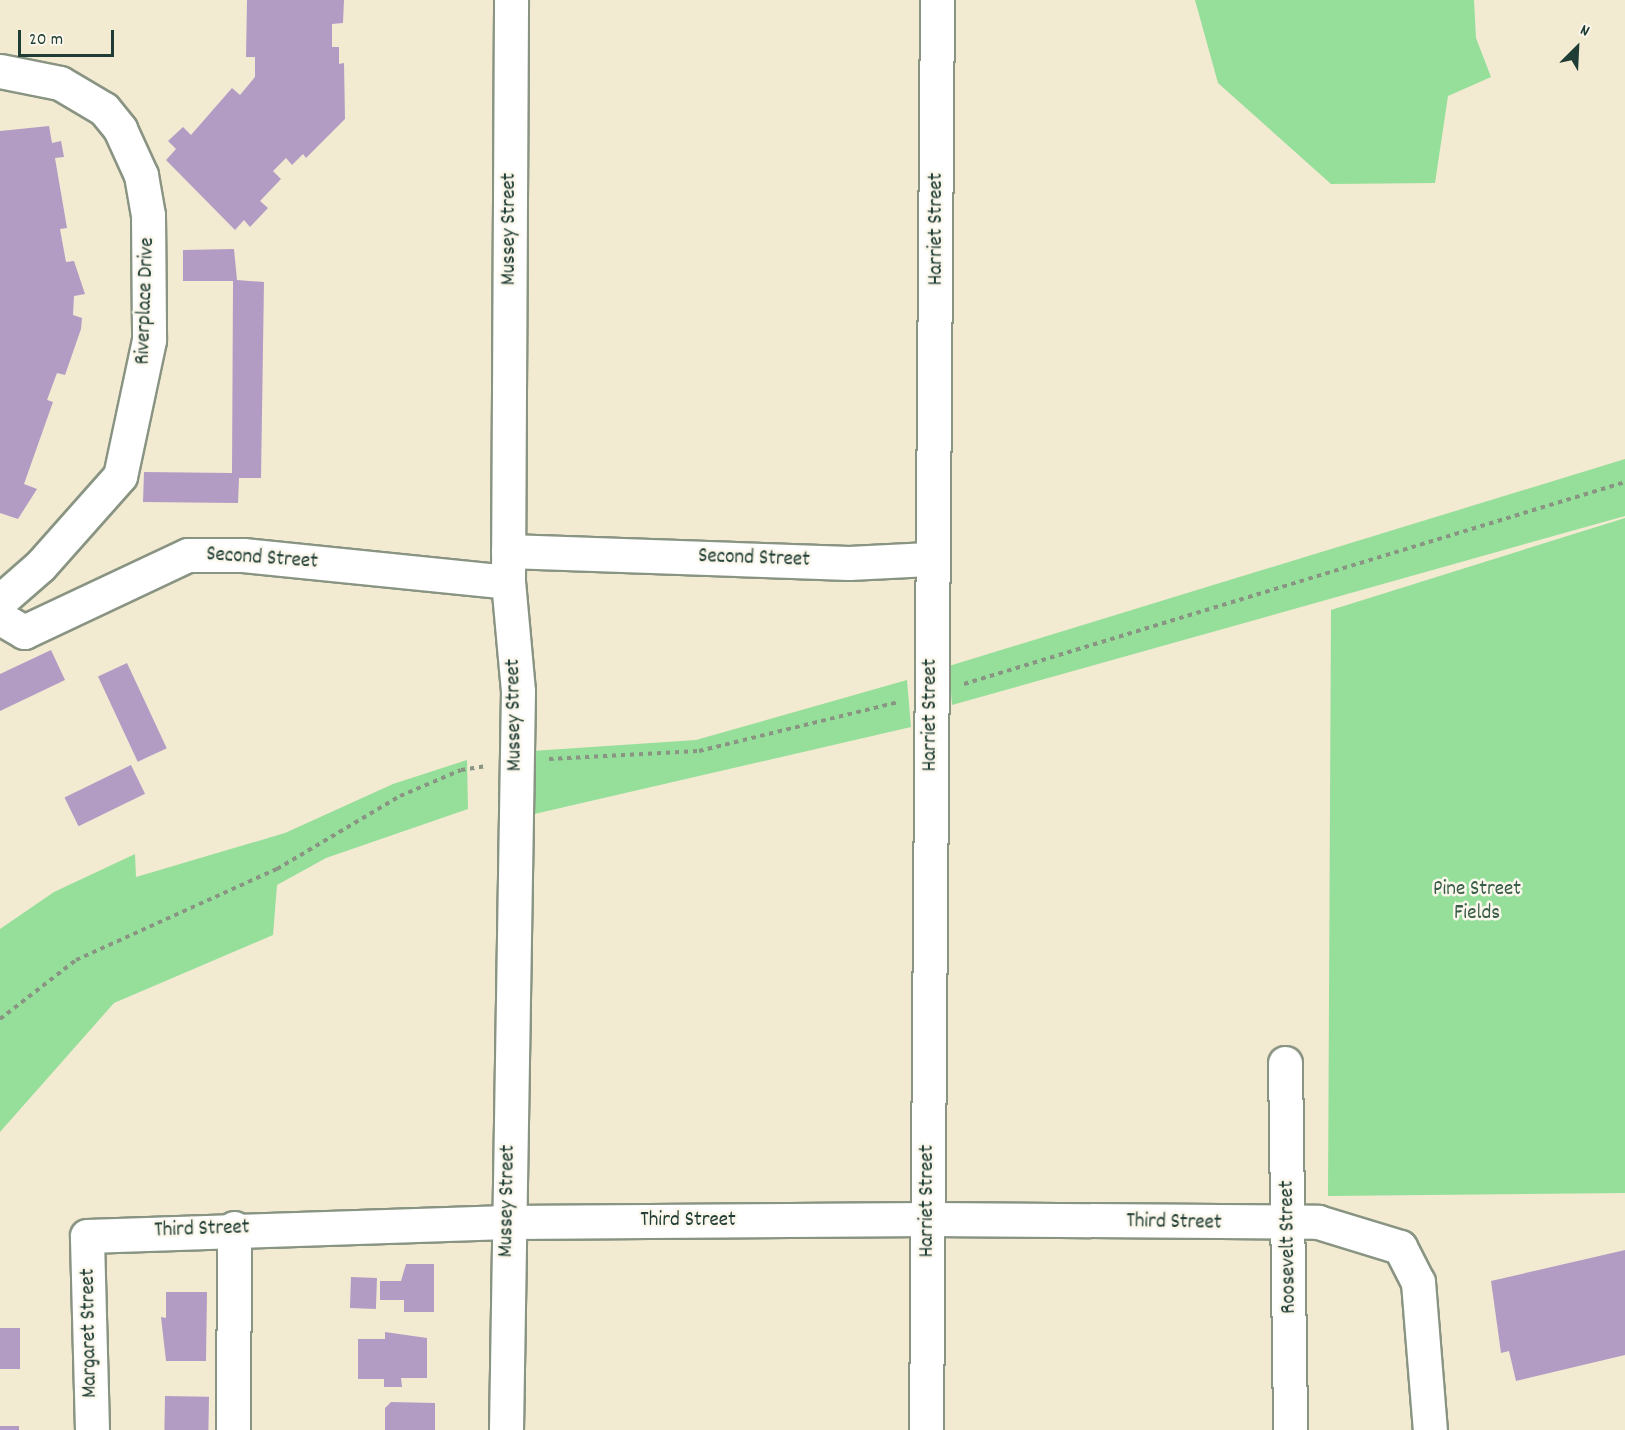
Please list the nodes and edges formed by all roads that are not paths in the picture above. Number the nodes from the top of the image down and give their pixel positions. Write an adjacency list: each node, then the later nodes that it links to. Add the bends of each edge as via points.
1 (511, 0): 5 (street, Mussey Street)
2 (936, 0): 4 (street, Harriet Street, via 936,384)
3 (0, 71): 6 (street, Riverplace Drive, via 60,83 104,109 120,129 141,175 148,215 149,340 120,476 40,566)
4 (928, 559): 5 (street, Second Street); 9 (street, Harriet Street)
5 (508, 566): 7 (street, Second Street, via 188,555 24,632); 10 (street, Mussey Street, via 518,691)
6 (0, 601)
7 (0, 618)
8 (1285, 1063): 11 (street, Roosevelt Street)
9 (929, 1219): 10 (street, Third Street); 11 (street, Third Street); 17 (street, Harriet Street)
10 (507, 1222): 12 (street, Third Street); 16 (street, Mussey Street)
11 (1289, 1224): 18 (street, Roosevelt Street); 19 (street, Third Street, via 1318,1222 1400,1247 1418,1282)
12 (234, 1228): 13 (street, Third Street); 15 (street)
13 (87, 1236): 14 (street, Margaret Street)
14 (92, 1430)
15 (233, 1430)
16 (506, 1430)
17 (926, 1430)
18 (1290, 1430)
19 (1430, 1430)

